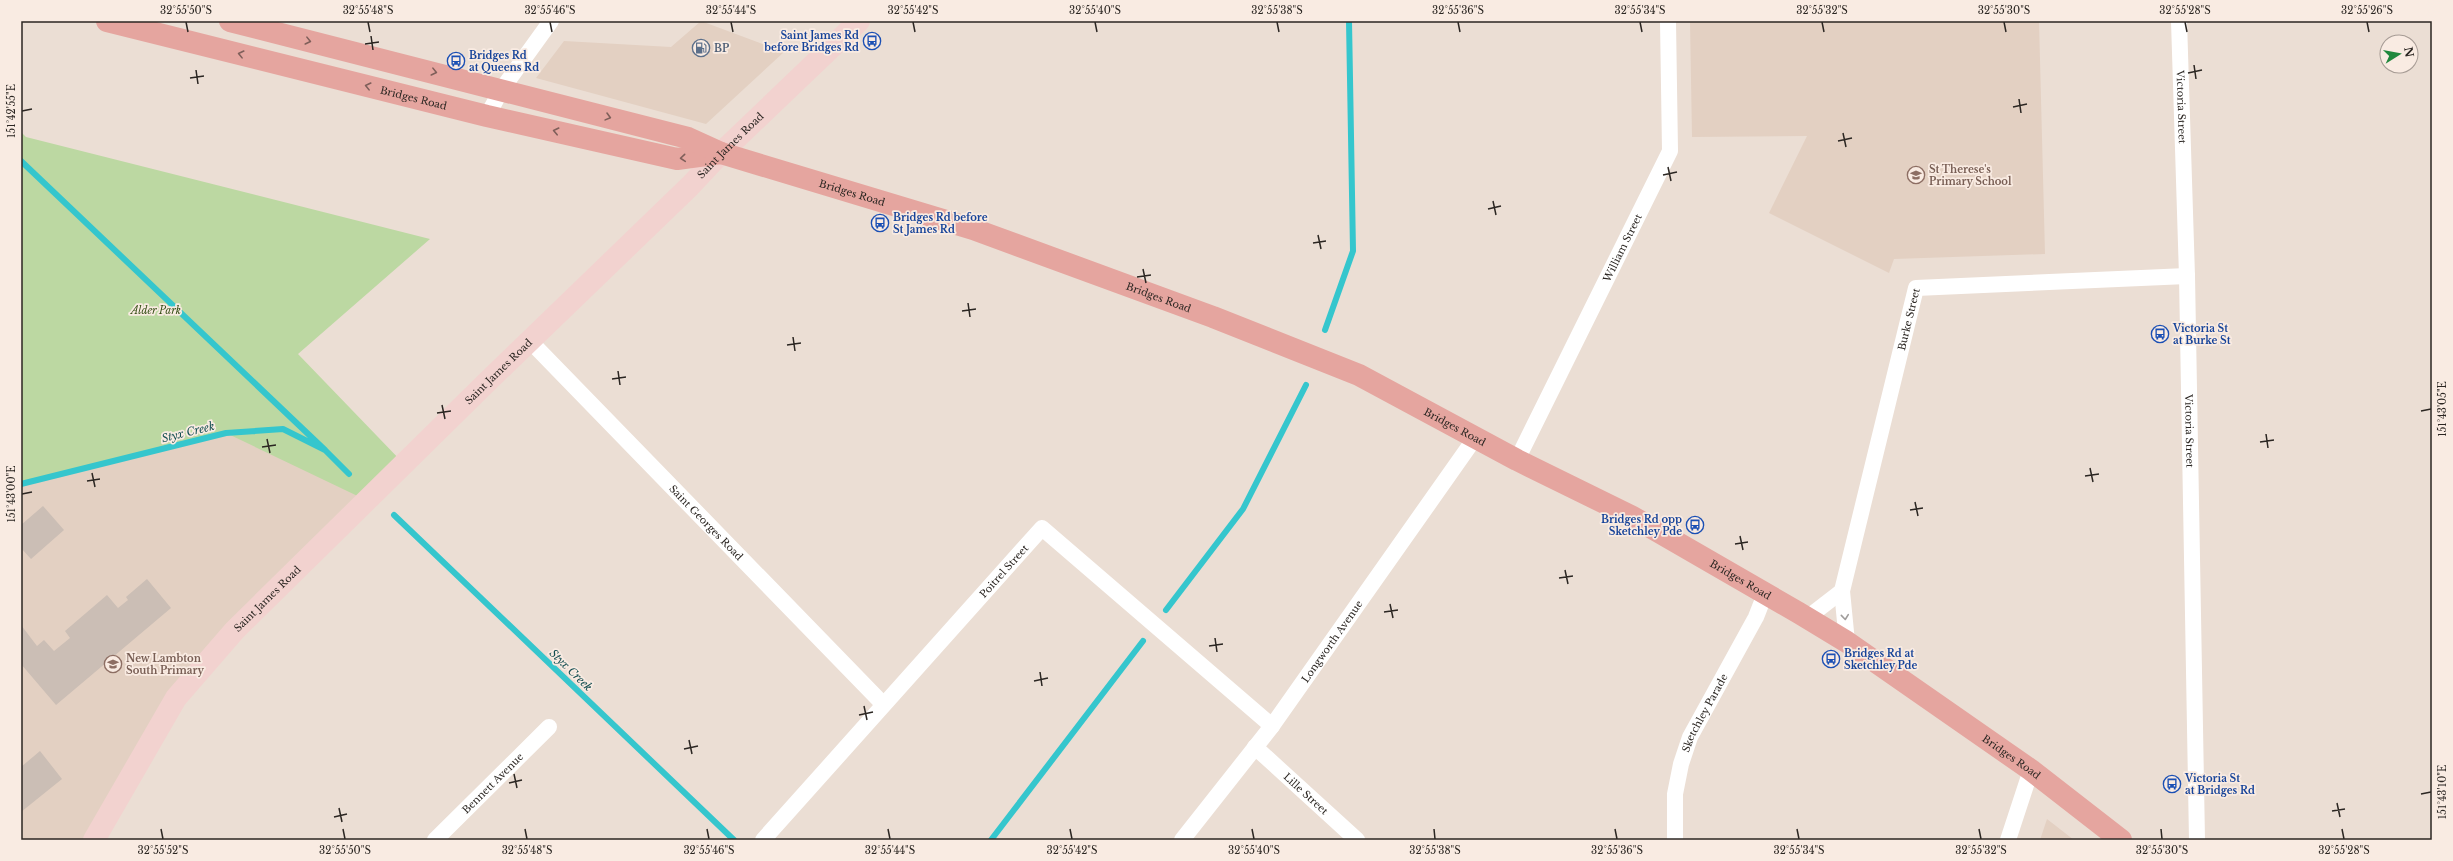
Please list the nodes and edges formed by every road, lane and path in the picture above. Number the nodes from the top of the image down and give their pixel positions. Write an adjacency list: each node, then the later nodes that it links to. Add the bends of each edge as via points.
1 (108, 21): 9 (main road, Bridges Road, one-way to 1)
2 (230, 21): 7 (main road, Bridges Road)
3 (551, 21): 8 (street)
4 (859, 21): 10 (main road, Saint James Road)
5 (1668, 21): 14 (street, William Street, via 1670,151)
6 (2179, 21): 11 (street, Victoria Street)
7 (274, 27): 8 (main road, Bridges Road, one-way to 8)
8 (502, 89): 9 (street); 10 (main road, Bridges Road, one-way to 10, via 688,138)
9 (487, 116): 10 (main road, Bridges Road, one-way to 9, via 677,158)
10 (721, 153): 12 (main road, Saint James Road); 13 (main road, Bridges Road, via 973,228 1213,317 1359,375)
11 (2187, 276): 15 (street, Burke Street, via 1916,288); 32 (street, Victoria Street)
12 (530, 341): 19 (street, Saint Georges Road); 24 (main road, Saint James Road, via 225,642 176,698)
13 (1475, 438): 14 (main road, Bridges Road); 20 (street, Longworth Avenue)
14 (1517, 460): 16 (main road, Bridges Road, via 1631,516)
15 (1842, 591): 17 (street); 18 (street, Burke Street, one-way to 18)
16 (1765, 594): 17 (main road, Bridges Road); 29 (street, Sketchley Parade, via 1756,616 1690,736 1675,794)
17 (1807, 618): 18 (main road, Bridges Road)
18 (1847, 642): 23 (main road, Bridges Road)
19 (883, 704): 20 (street, Poitrel Street, via 1042,528); 26 (street, Poitrel Street)
20 (1272, 726): 22 (street, Longworth Avenue)
21 (549, 727): 25 (street, Bennett Avenue)
22 (1255, 747): 27 (street, Longworth Avenue); 28 (street, Lille Street)
23 (2031, 770): 30 (street); 31 (main road, Bridges Road)
24 (94, 840)
25 (435, 840)
26 (763, 840)
27 (1182, 840)
28 (1357, 840)
29 (1675, 840)
30 (2008, 840)
31 (2121, 840)
32 (2197, 840)

